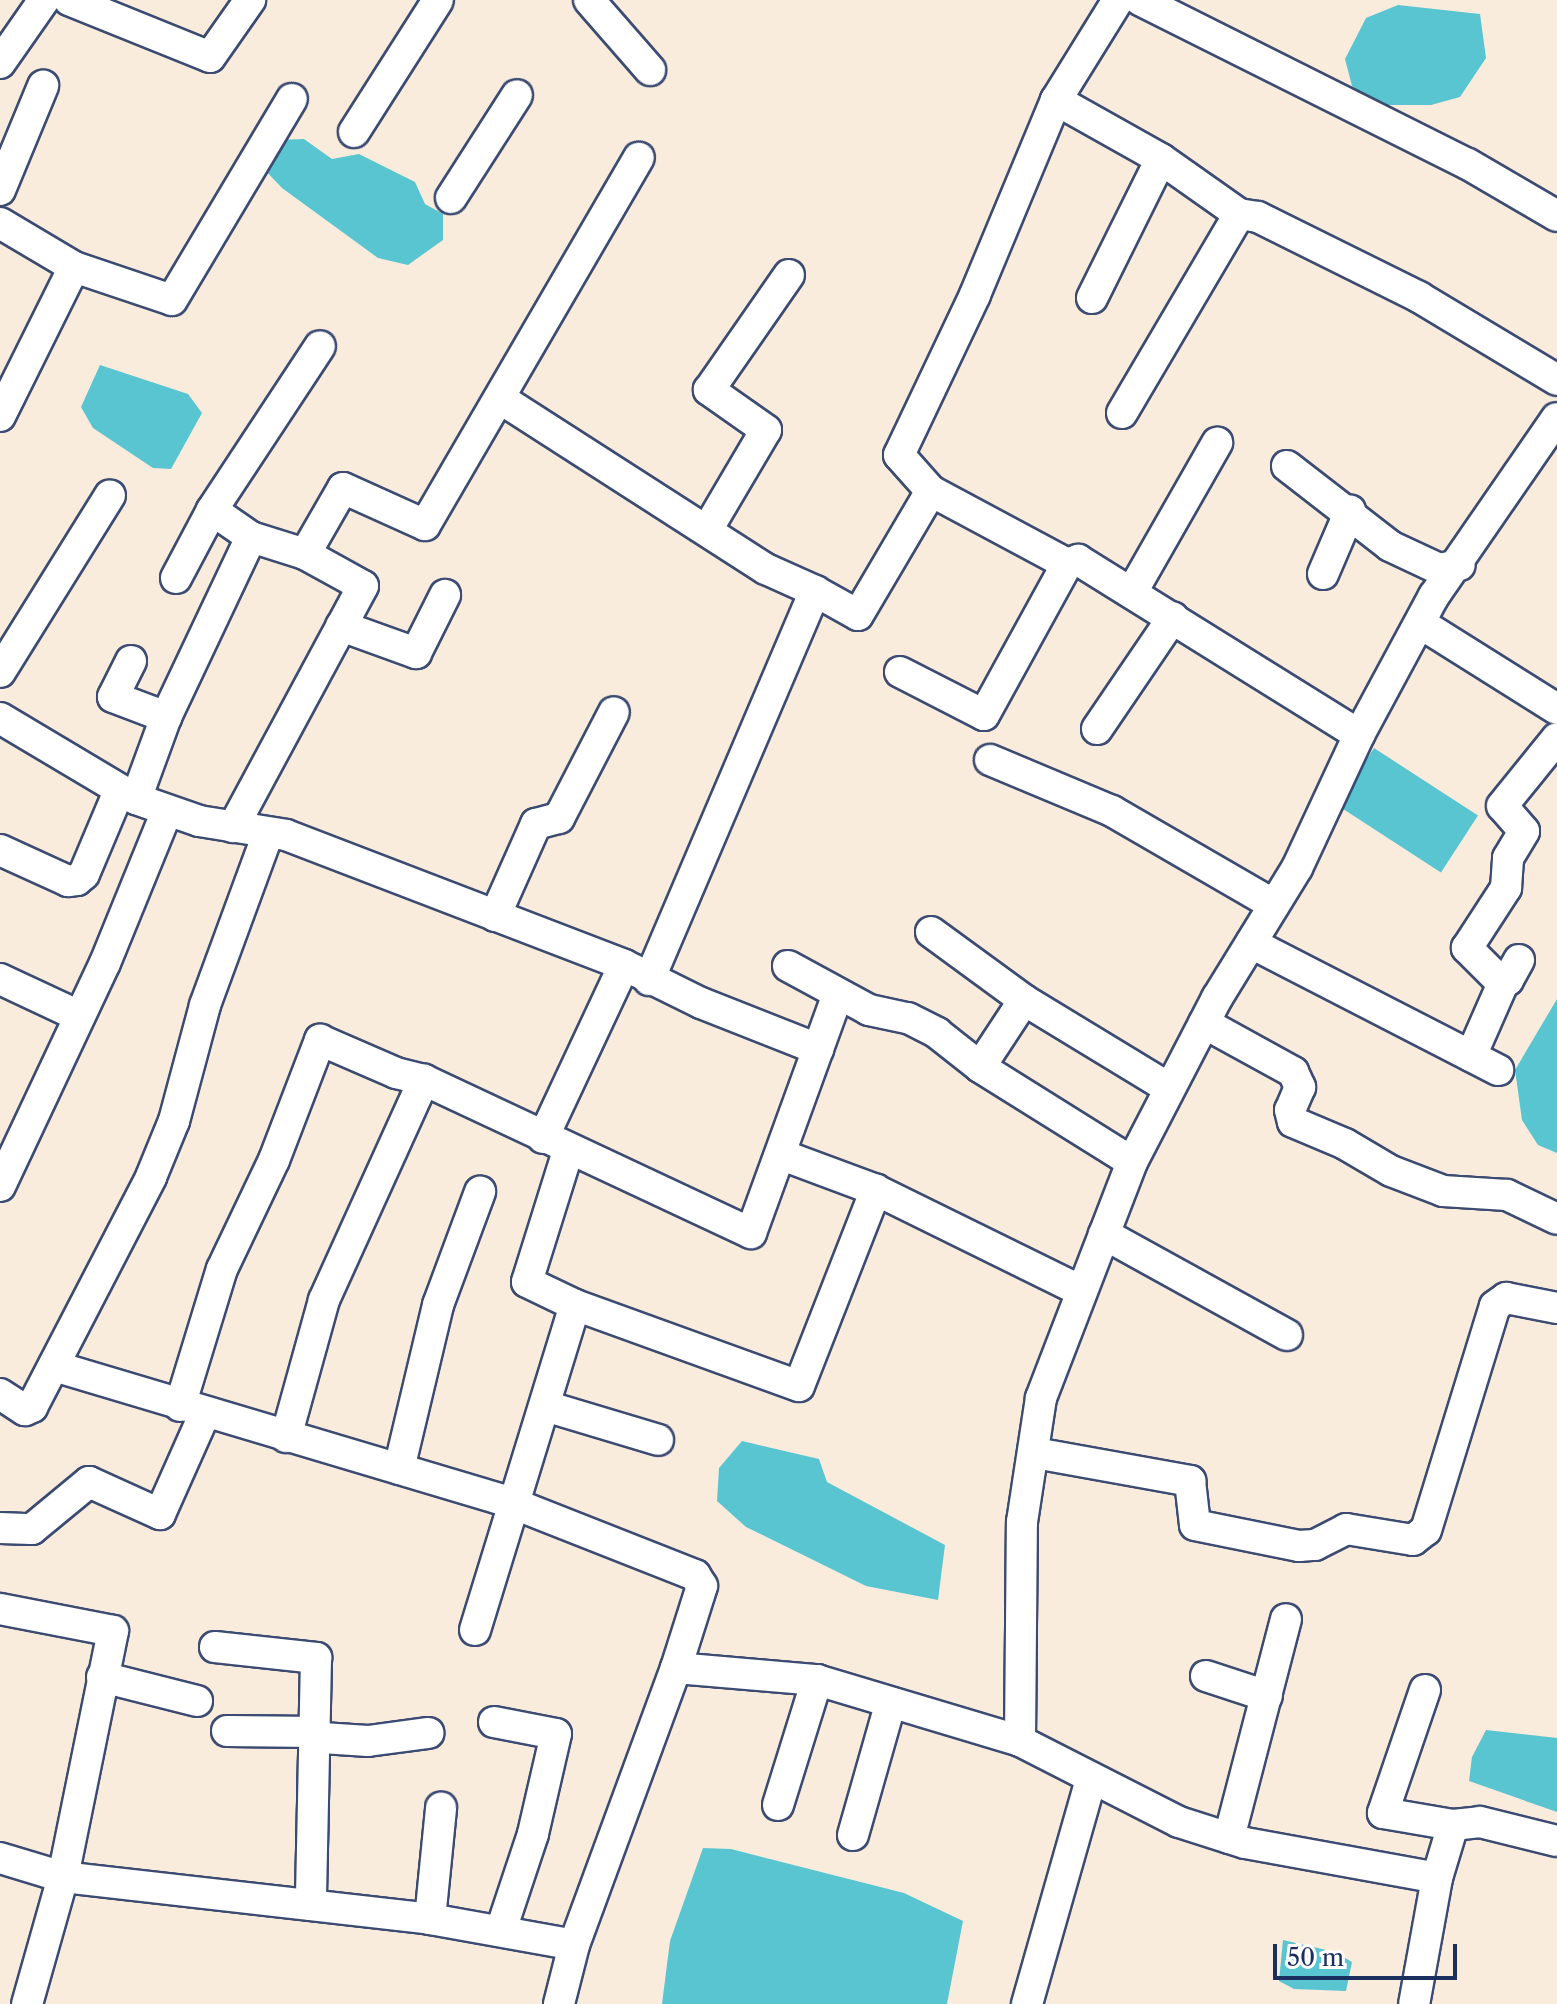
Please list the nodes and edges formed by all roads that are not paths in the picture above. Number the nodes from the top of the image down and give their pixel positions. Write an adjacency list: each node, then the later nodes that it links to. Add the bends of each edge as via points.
1 (44, 0): 8 (street)
2 (69, 0): 3 (street, via 210,57)
3 (250, 0)
4 (438, 0): 14 (street)
5 (589, 0): 9 (street)
6 (1118, 0): 13 (street)
7 (1140, 0): 20 (street, via 1468,164)
8 (0, 63)
9 (650, 70)
10 (43, 86): 17 (street)
11 (517, 95): 18 (street)
12 (292, 99): 22 (street, via 172,300)
13 (1056, 100): 16 (street); 33 (street, via 968,310 901,448 902,461)
14 (354, 132)
15 (639, 158): 27 (street)
16 (1161, 159): 19 (street); 24 (street)
17 (0, 190)
18 (451, 198)
19 (1239, 214): 26 (street, via 1258,217 1419,297); 28 (street)
20 (1557, 216)
21 (0, 223): 22 (street)
22 (74, 267): 29 (street)
23 (789, 275): 37 (street, via 709,390 766,430)
24 (1092, 298)
25 (320, 346): 35 (street)
26 (1557, 380)
27 (501, 399): 37 (street); 39 (street, via 425,525 343,488)
28 (1122, 413)
29 (0, 416)
30 (1557, 419): 41 (street)
31 (1217, 443): 45 (street)
32 (1287, 466): 36 (street)
33 (931, 491): 40 (street); 44 (street, via 858,615)
34 (110, 495): 51 (street)
35 (212, 510): 38 (street); 43 (street)
36 (1350, 511): 41 (street, via 1390,546 1439,569); 42 (street)
37 (707, 530): 44 (street, via 766,569)
38 (251, 537): 39 (street); 55 (street)
39 (305, 554): 49 (street, via 363,586)
40 (1067, 564): 45 (street, via 1078,560); 52 (street, via 984,715)
41 (1460, 565): 48 (street, via 1434,596)
42 (1323, 574)
43 (176, 578)
44 (815, 591): 71 (street)
45 (1132, 592): 47 (street)
46 (445, 595): 49 (street, via 416,653)
47 (1173, 617): 57 (street); 58 (street)
48 (1423, 625): 53 (street); 58 (street)
49 (341, 626): 63 (street)
50 (131, 661): 55 (street, via 113,697)
51 (0, 672)
52 (900, 672)
53 (1557, 709)
54 (614, 712): 67 (street, via 559,818 536,824)
55 (166, 717): 61 (street)
56 (0, 718): 61 (street)
57 (1097, 729)
58 (1359, 735): 66 (street)
59 (1557, 738): 78 (street, via 1502,806 1523,834 1508,858 1506,888 1467,948 1512,970)
60 (990, 760): 66 (street, via 1112,811)
61 (128, 795): 62 (street); 65 (street, via 77,880 68,881)
62 (167, 811): 63 (street); 75 (street)
63 (233, 827): 64 (street)
64 (268, 834): 67 (street, via 286,835); 95 (street, via 205,1005 174,1121)
65 (0, 850)
66 (1274, 905): 69 (street)
67 (495, 916): 71 (street)
68 (931, 932): 74 (street)
69 (1251, 943): 76 (street); 78 (street)
70 (788, 966): 73 (street)
71 (637, 973): 77 (street); 83 (street)
72 (0, 979): 75 (street)
73 (838, 994): 77 (street); 79 (street, via 869,1010 908,1018)
74 (1024, 1000): 79 (street); 82 (street)
75 (79, 1016): 86 (street)
76 (1204, 1023): 82 (street); 89 (street, via 1293,1072 1300,1087 1290,1110 1293,1122 1443,1191 1507,1195)
77 (818, 1049): 84 (street)
78 (1471, 1056): 80 (street)
79 (980, 1067): 85 (street)
80 (1498, 1070)
81 (424, 1080): 83 (street); 98 (street, via 320,1040 274,1160 222,1269); 99 (street, via 324,1300)
82 (1167, 1087): 85 (street)
83 (556, 1144): 84 (street, via 751,1233); 92 (street, via 527,1282)
84 (782, 1155): 87 (street)
85 (1132, 1162): 90 (street)
86 (0, 1186)
87 (876, 1190): 91 (street); 92 (street, via 799,1386)
88 (480, 1192): 102 (street, via 438,1305)
89 (1557, 1219)
90 (1104, 1234): 91 (street); 94 (street)
91 (1081, 1291): 101 (street, via 1041,1398)
92 (575, 1305): 97 (street)
93 (1557, 1308): 101 (street, via 1506,1298 1495,1306 1426,1530 1413,1540 1346,1529 1315,1545 1299,1546 1195,1525 1190,1481)
94 (1287, 1335)
95 (57, 1367): 96 (street, via 28,1411); 98 (street)
96 (0, 1394)
97 (545, 1406): 100 (street); 103 (street)
98 (192, 1409): 99 (street); 104 (street, via 160,1514 89,1482 32,1529)
99 (286, 1437): 102 (street)
100 (658, 1440)
101 (1035, 1453): 121 (street, via 1022,1522)
102 (399, 1469): 103 (street)
103 (512, 1503): 107 (street); 109 (street, via 702,1579)
104 (0, 1528)
105 (0, 1609): 111 (street, via 113,1631)
106 (1286, 1619): 114 (street)
107 (475, 1630)
108 (215, 1647): 119 (street, via 316,1658)
109 (676, 1668): 112 (street); 135 (street)
110 (1206, 1676): 114 (street)
111 (102, 1677): 115 (street); 130 (street)
112 (817, 1680): 116 (street); 123 (street)
113 (1425, 1690): 125 (street, via 1383,1813)
114 (1267, 1696): 127 (street)
115 (197, 1701)
116 (890, 1705): 121 (street); 126 (street)
117 (494, 1722): 134 (street, via 556,1734 533,1834)
118 (227, 1731): 119 (street)
119 (317, 1732): 120 (street, via 322,1738 368,1741); 132 (street)
120 (428, 1733)
121 (1020, 1741): 122 (street)
122 (1091, 1779): 127 (street, via 1179,1822); 138 (street)
123 (778, 1805)
124 (441, 1808): 133 (street)
125 (1453, 1825): 128 (street, via 1480,1822); 131 (street)
126 (853, 1835)
127 (1229, 1838): 131 (street)
128 (1557, 1841)
129 (0, 1858): 130 (street)
130 (63, 1877): 132 (street); 136 (street)
131 (1437, 1878): 139 (street)
132 (311, 1905): 133 (street)
133 (430, 1919): 134 (street)
134 (501, 1930): 135 (street)
135 (574, 1945): 137 (street)
136 (27, 2004)
137 (559, 2004)
138 (1027, 2004)
139 (1414, 2004)

